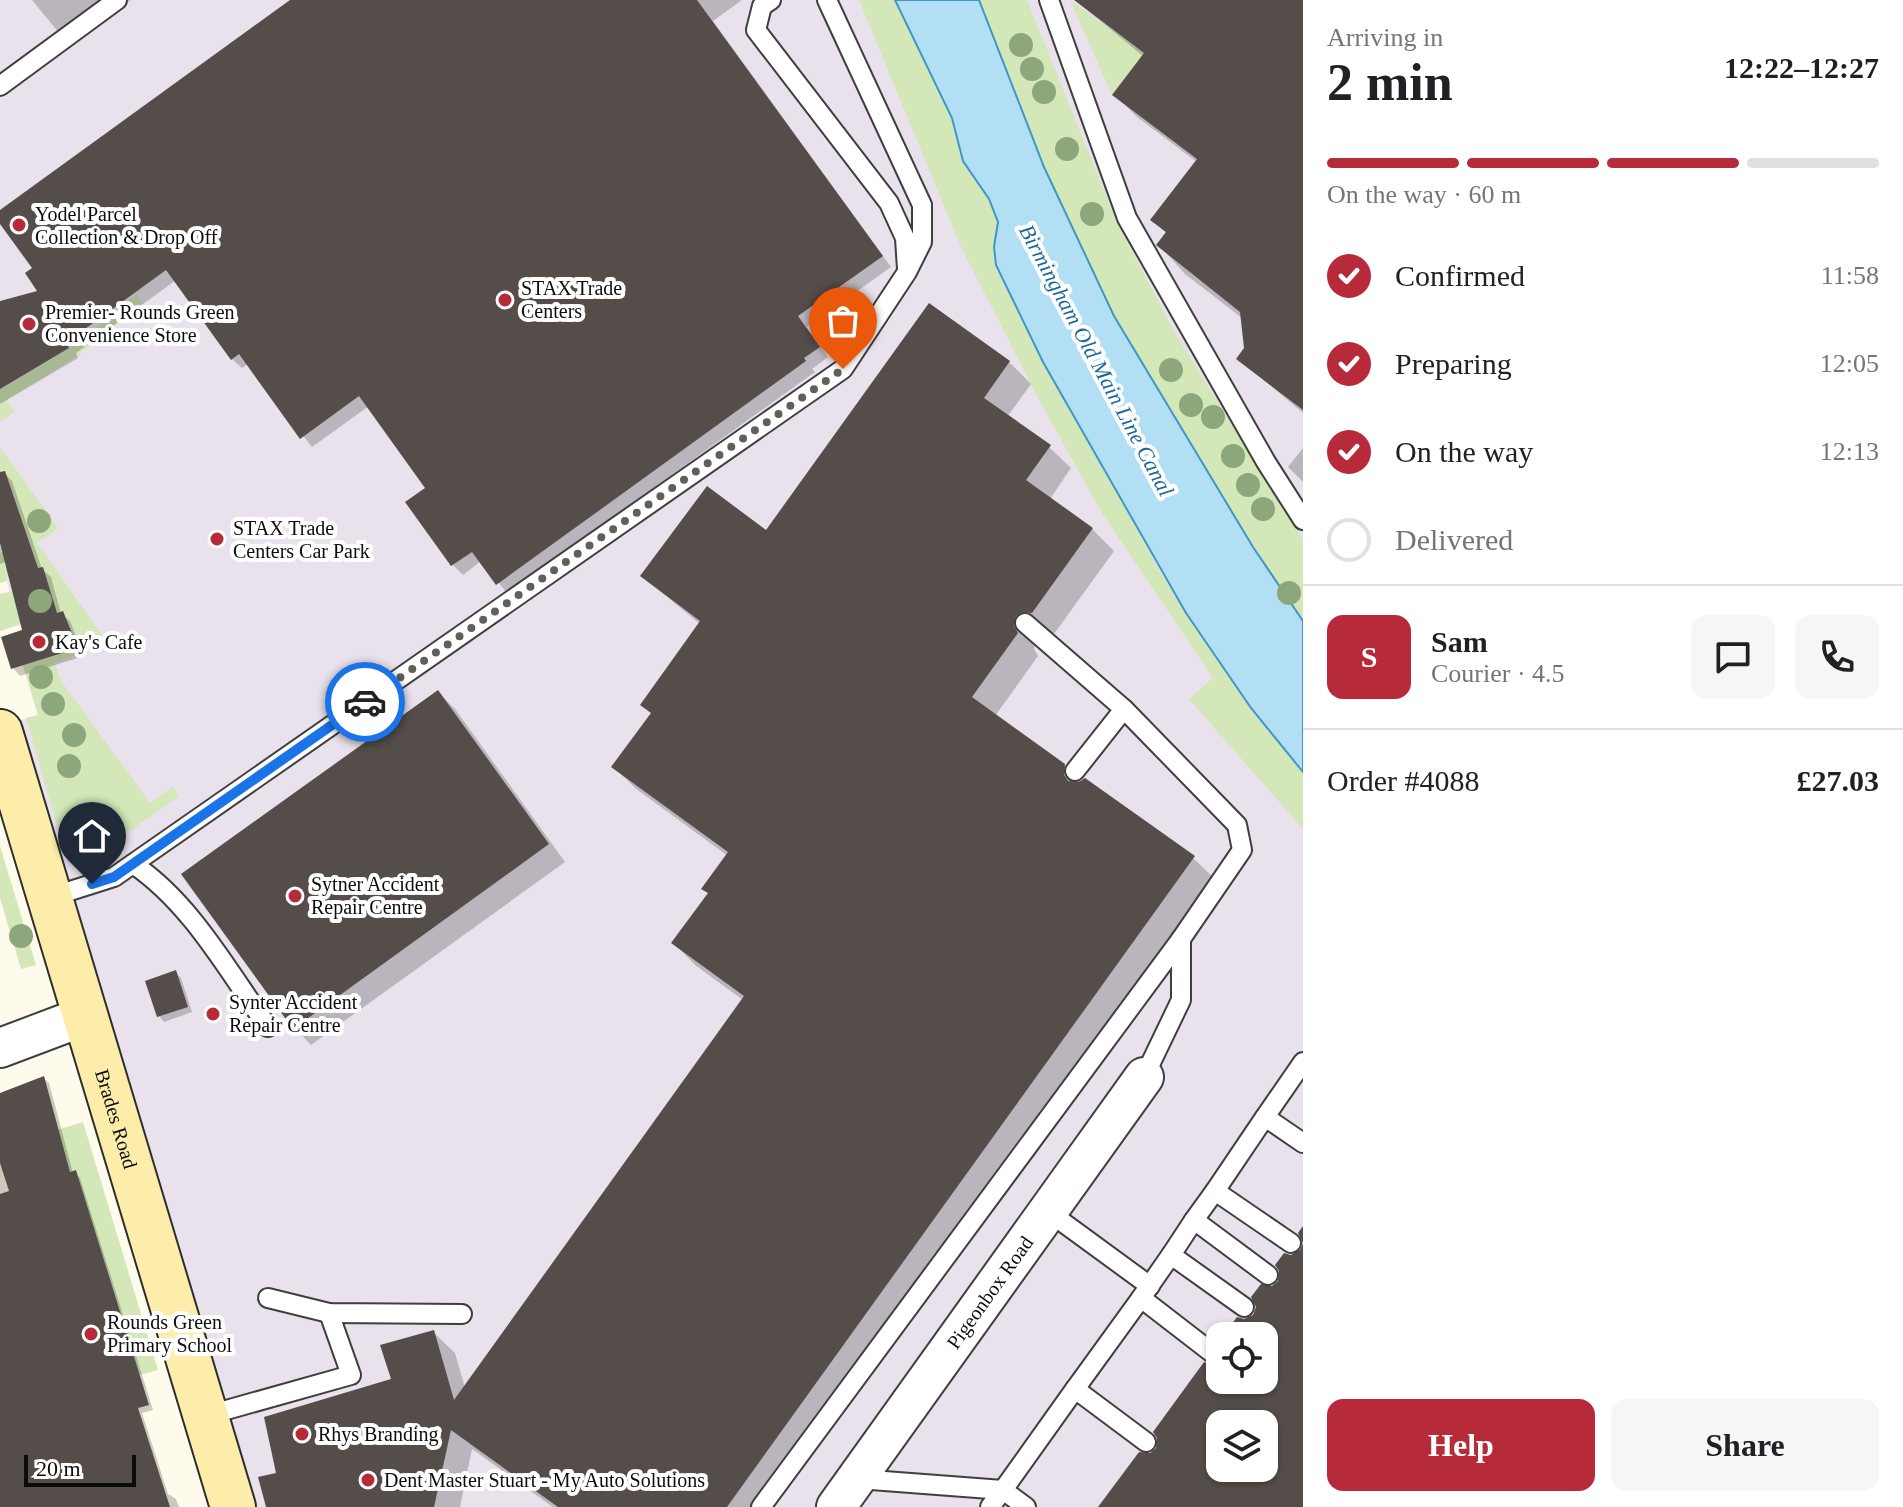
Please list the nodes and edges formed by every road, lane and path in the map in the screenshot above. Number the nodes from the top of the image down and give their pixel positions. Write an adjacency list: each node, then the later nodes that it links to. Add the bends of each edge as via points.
1 (117, 0): 5 (lane)
2 (771, 0): 6 (lane, via 762,6 756,30 889,203 905,238)
3 (827, 0): 6 (lane, via 922,205 922,242)
4 (1049, 0): 7 (lane, via 1127,218)
5 (3, 79)
6 (907, 272): 13 (lane, via 843,369)
7 (1303, 520)
8 (1025, 623): 9 (lane)
9 (1124, 709): 11 (lane); 15 (lane, via 1237,825 1242,850)
10 (0, 732): 12 (street, Brades Road)
11 (1075, 771)
12 (11, 807): 14 (street, Brades Road)
13 (133, 864): 14 (lane, via 114,877); 17 (lane, via 188,914)
14 (51, 897): 16 (street, Brades Road)
15 (1181, 939): 20 (lane, via 1181,1000); 41 (lane)
16 (85, 1016): 18 (street); 36 (street, Brades Road)
17 (268, 1027)
18 (0, 1048)
19 (1303, 1062): 21 (lane)
20 (1144, 1077): 24 (street, Pigeonbox Road)
21 (1265, 1117): 22 (lane); 23 (lane)
22 (1303, 1143)
23 (1215, 1191): 25 (lane); 26 (lane)
24 (1046, 1210): 29 (lane); 39 (street, Pigeonbox Road)
25 (1194, 1220): 27 (lane); 28 (lane)
26 (1291, 1243)
27 (1171, 1255): 29 (lane); 31 (lane)
28 (1268, 1275)
29 (1146, 1292): 34 (lane); 35 (lane)
30 (268, 1298): 32 (lane)
31 (1244, 1307)
32 (329, 1313): 33 (lane); 36 (lane, via 351,1375)
33 (462, 1314)
34 (1206, 1347)
35 (1075, 1389): 37 (lane); 38 (lane)
36 (205, 1416): 40 (street, Brades Road)
37 (1146, 1442)
38 (1003, 1490): 39 (lane); 42 (lane); 43 (lane)
39 (847, 1493)
40 (233, 1507)
41 (761, 1507)
42 (990, 1507)
43 (1026, 1507)

